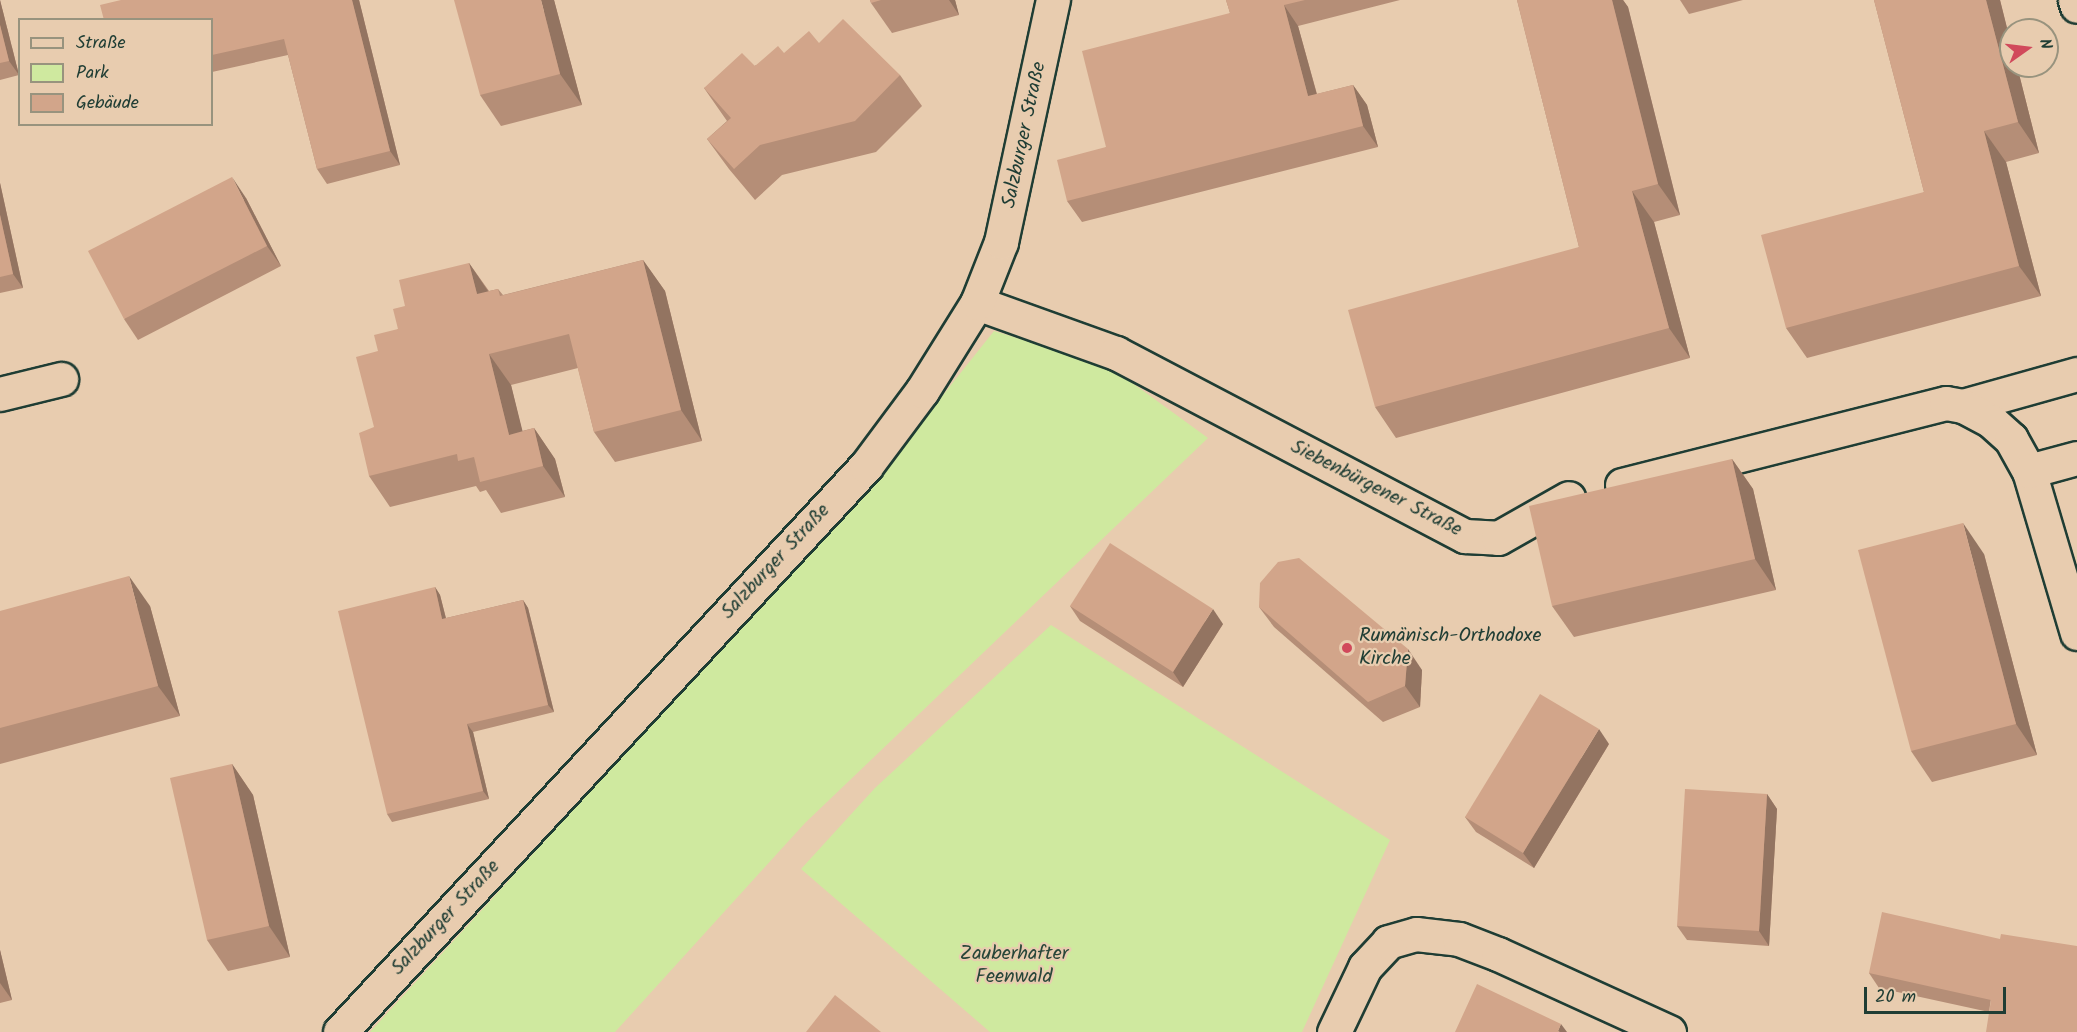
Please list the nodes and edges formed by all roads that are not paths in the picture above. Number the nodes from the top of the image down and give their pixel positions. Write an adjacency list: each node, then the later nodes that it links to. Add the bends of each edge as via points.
1 (1053, 0): 4 (street, Salzburger Straße, via 1020,167 1001,242)
2 (2074, 0): 3 (street)
3 (2077, 6)
4 (977, 303): 8 (street, Siebenbürgener Straße, via 1116,353 1465,536 1481,540 1519,529 1558,501 1946,403); 12 (street, Salzburger Straße, via 922,391 866,466)
5 (2077, 374): 8 (street, Siebenbürgener Straße)
6 (61, 379): 7 (street)
7 (0, 394)
8 (1963, 406): 10 (street, Siebenbürgener Straße, via 1991,421 2011,439)
9 (2077, 458): 10 (street)
10 (2029, 471): 11 (street, Siebenbürgener Straße)
11 (2077, 633)
12 (340, 1032)
13 (1334, 1032): 14 (street, via 1365,967 1388,942 1416,934 1459,939 1498,954)
14 (1669, 1032)

